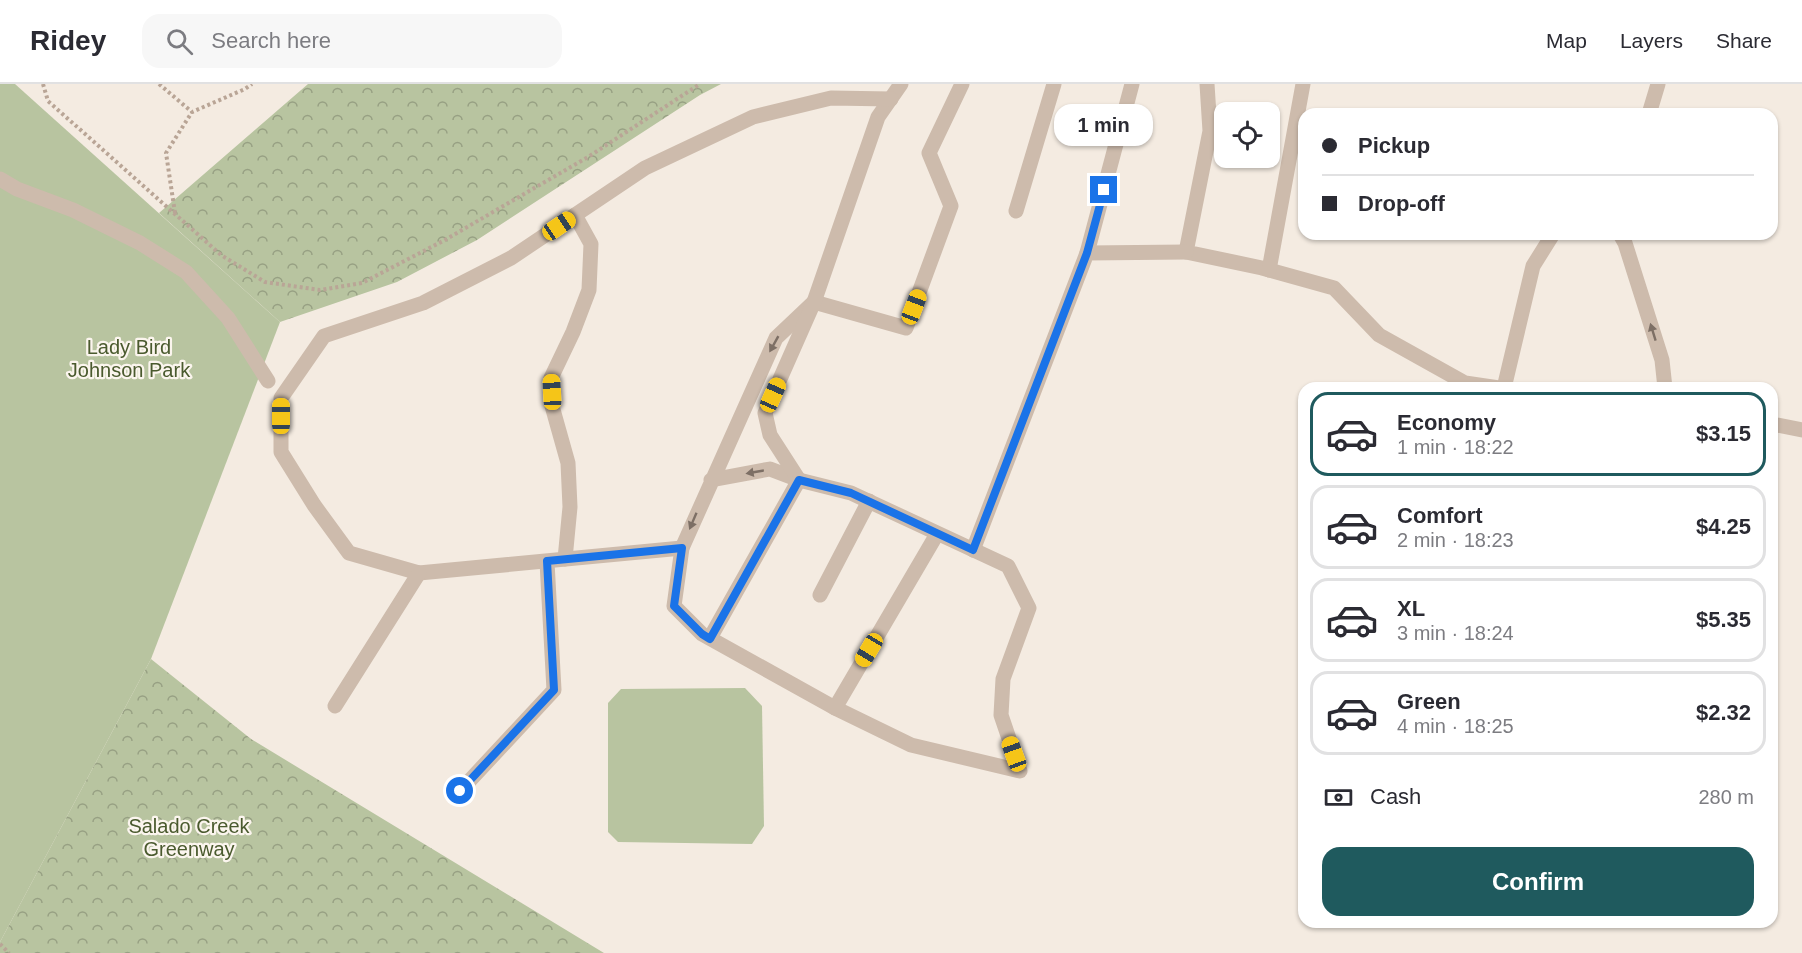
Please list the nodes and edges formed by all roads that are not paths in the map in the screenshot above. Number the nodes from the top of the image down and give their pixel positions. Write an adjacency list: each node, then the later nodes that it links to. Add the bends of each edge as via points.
1 (901, 84): 8 (lane)
2 (962, 84): 20 (lane, via 929,153 951,206 906,328)
3 (1054, 84): 13 (lane)
4 (1132, 84): 18 (lane)
5 (1207, 84): 17 (lane, via 1210,131)
6 (1303, 84): 9 (lane)
7 (1658, 84): 10 (lane)
8 (891, 99): 14 (lane, via 831,98 753,117 645,168); 20 (lane, via 878,117)
9 (1299, 108)
10 (1651, 108)
11 (1298, 111): 19 (lane)
12 (0, 179): 21 (lane, via 140,243 186,272 228,318)
13 (1016, 211)
14 (575, 215): 33 (lane, via 591,244 589,290 551,378 552,406 568,463 570,507); 35 (lane, via 511,258 423,303 324,336 281,398 281,452 349,553)
15 (1549, 240): 23 (lane, via 1533,266)
16 (1623, 240): 24 (lane, one-way to 16, via 1662,360)
17 (1186, 252): 18 (lane); 19 (lane)
18 (1087, 253): 32 (lane)
19 (1269, 270): 22 (lane, via 1334,288 1379,335)
20 (814, 302): 27 (lane, one-way to 27, via 776,338); 28 (lane, via 765,413 770,435)
21 (268, 381)
22 (1463, 382)
23 (1503, 382)
24 (1664, 382)
25 (1778, 425): 26 (lane)
26 (1802, 430)
27 (711, 480): 28 (lane, one-way to 27, via 770,469); 31 (lane, one-way to 31)
28 (799, 480): 29 (lane); 37 (lane)
29 (869, 501): 30 (lane); 36 (lane)
30 (937, 534): 32 (lane); 39 (lane)
31 (682, 548): 33 (lane); 37 (lane, via 674,606)
32 (973, 550): 39 (lane, via 1008,566 1029,608 1003,679 1001,715 1020,771 911,745)
33 (565, 560): 34 (lane)
34 (547, 561): 35 (lane); 40 (lane, via 554,690)
35 (419, 573): 38 (lane)
36 (820, 596)
37 (710, 639): 39 (lane)
38 (335, 706)
39 (835, 708)
40 (460, 791)

